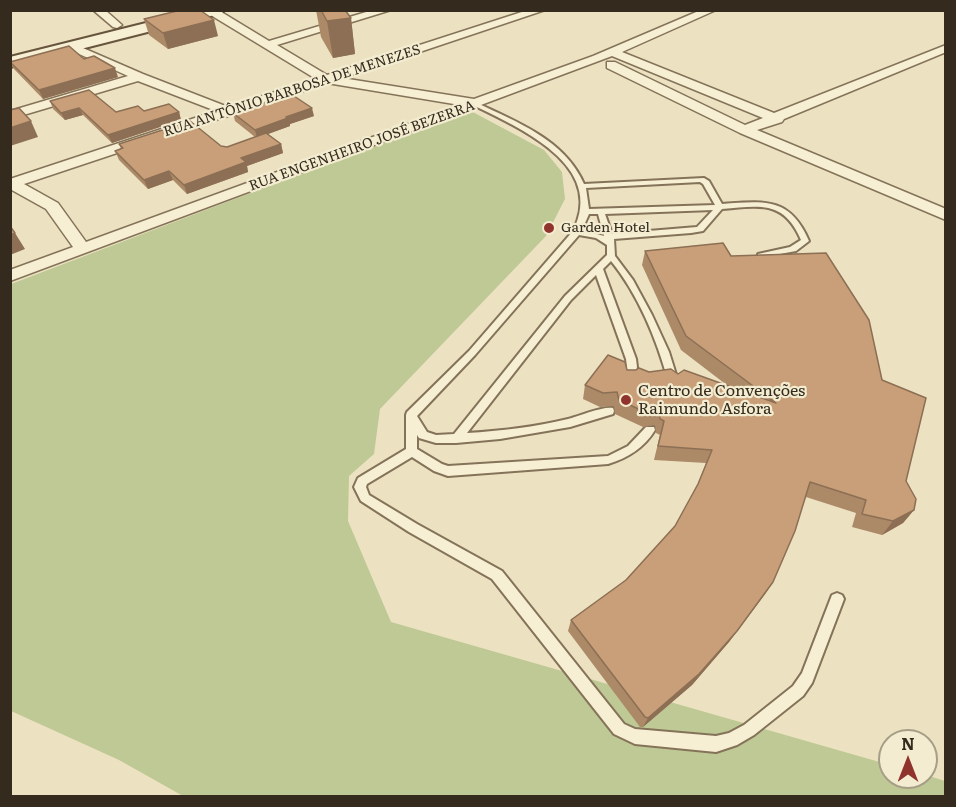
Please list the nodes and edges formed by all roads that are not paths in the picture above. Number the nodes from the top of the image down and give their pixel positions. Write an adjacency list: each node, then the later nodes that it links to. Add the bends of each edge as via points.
1 (98, 10): 9 (street)
2 (176, 10): 9 (street)
3 (386, 10): 10 (street)
4 (540, 10): 8 (street, RUA ANTÔNIO BARBOSA DE MENEZES)
5 (711, 10): 14 (street, RUA ENGENHEIRO JOSÉ BEZERRA)
6 (215, 11): 10 (street); 11 (street)
7 (494, 14): 8 (street)
8 (509, 20): 18 (street, RUA ANTÔNIO BARBOSA DE MENEZES)
9 (117, 25): 13 (street)
10 (269, 44): 18 (street)
11 (72, 47): 16 (street); 17 (street)
12 (945, 48): 22 (street)
13 (10, 50)
14 (613, 52): 15 (street, RUA ENGENHEIRO JOSÉ BEZERRA); 22 (street)
15 (597, 58): 19 (street, RUA ENGENHEIRO JOSÉ BEZERRA); 23 (street)
16 (10, 62)
17 (139, 77): 20 (street); 21 (street)
18 (325, 79): 19 (street); 20 (street, RUA ANTÔNIO BARBOSA DE MENEZES)
19 (475, 104): 25 (lane, via 559,152 576,171); 34 (street, RUA ENGENHEIRO JOSÉ BEZERRA)
20 (228, 111): 24 (street, RUA ANTÔNIO BARBOSA DE MENEZES)
21 (10, 115)
22 (777, 118): 23 (street)
23 (745, 130): 28 (street)
24 (11, 184): 34 (street, via 52,206)
25 (582, 186): 26 (lane, via 701,180); 29 (lane)
26 (720, 207): 30 (lane); 33 (lane, via 700,229); 36 (lane, via 781,208 801,229 804,241 793,249)
27 (945, 207): 28 (lane)
28 (929, 208): 31 (street)
29 (585, 212): 30 (lane); 32 (lane)
30 (602, 212): 33 (lane)
31 (945, 215)
32 (577, 232): 33 (lane); 42 (lane, via 472,353)
33 (610, 241): 35 (lane)
34 (82, 248): 38 (street, RUA ENGENHEIRO JOSÉ BEZERRA)
35 (611, 256): 37 (lane); 40 (lane, via 637,296 669,364)
36 (751, 257)
37 (598, 268): 39 (lane, via 631,359); 44 (lane, via 568,298)
38 (10, 276)
39 (629, 379)
40 (673, 382)
41 (609, 411): 44 (lane, via 588,419)
42 (411, 415): 44 (lane, via 423,435); 45 (lane)
43 (650, 430): 45 (lane, via 632,450 608,460 448,471)
44 (456, 439)
45 (412, 451): 46 (lane, via 362,481 365,498 497,575 619,729 635,736 716,744 749,730 798,691 807,678)
46 (837, 599)

